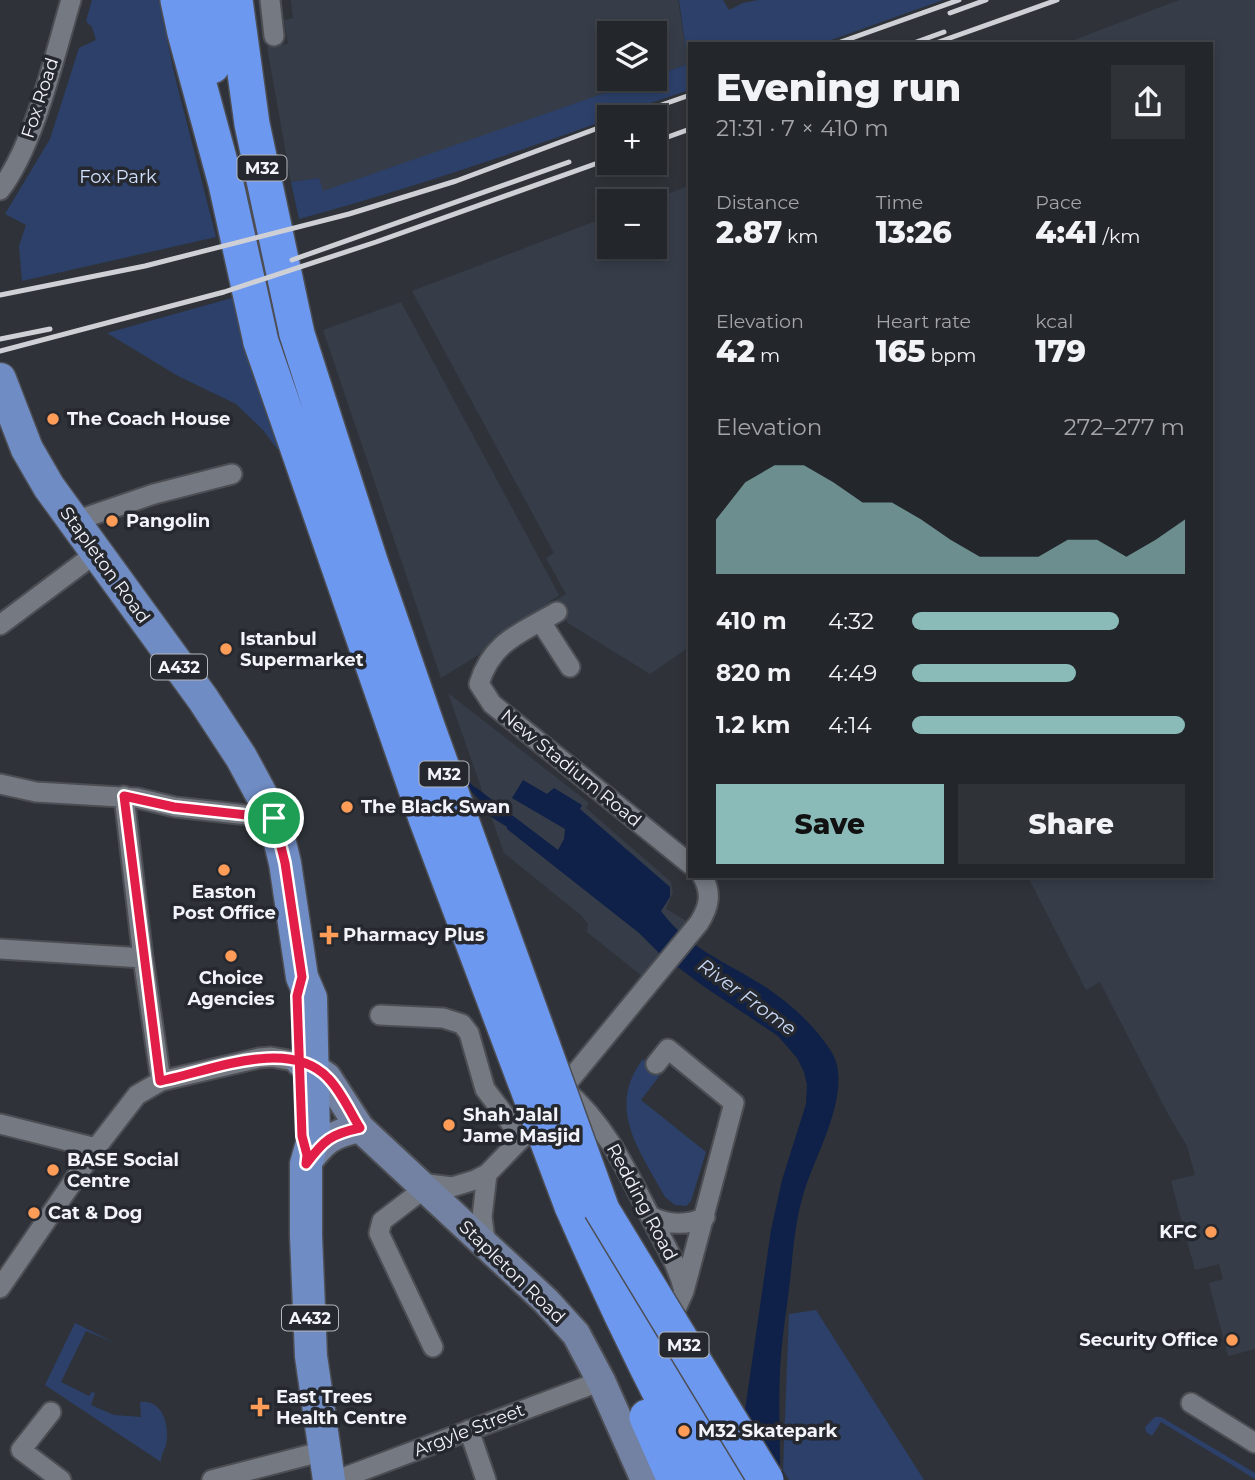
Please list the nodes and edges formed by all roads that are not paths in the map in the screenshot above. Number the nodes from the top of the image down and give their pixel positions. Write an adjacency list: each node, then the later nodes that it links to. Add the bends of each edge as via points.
1 (71, 0): 8 (street, Fox Road, via 32,128 13,173)
2 (178, 0): 7 (highway, M32)
3 (205, 0): 7 (highway, M32)
4 (235, 0): 34 (highway, M32, bridge, via 252,124 298,334)
5 (270, 0): 6 (street)
6 (274, 36)
7 (226, 184): 34 (highway, M32, bridge, via 261,342 426,818)
8 (0, 190)
9 (3, 394): 11 (main road, Stapleton Road / A432, via 27,449)
10 (232, 474): 11 (street)
11 (72, 522): 12 (main road, Stapleton Road / A432)
12 (96, 553): 13 (street); 17 (main road, Stapleton Road / A432, via 241,757)
13 (0, 625)
14 (570, 667): 18 (street, New Stadium Road, via 549,617 500,645 485,665 479,684 492,704)
15 (0, 784): 16 (street, via 36,792)
16 (124, 796): 17 (street, via 174,807); 21 (street)
17 (274, 818): 24 (main road, Stapleton Road / A432, via 302,977 297,996)
18 (688, 862)
19 (703, 878): 26 (street, via 709,890 707,911)
20 (0, 949): 21 (street)
21 (143, 958): 25 (street)
22 (380, 1015): 29 (street, via 443,1018 462,1024 469,1033 485,1089)
23 (656, 1064): 36 (street, via 668,1049 734,1103)
24 (305, 1072): 25 (street, via 271,1057); 28 (main road, Stapleton Road, via 332,1083); 31 (main road, A432, via 302,1136)
25 (160, 1081): 30 (street, via 130,1102)
26 (562, 1088): 29 (street); 35 (street, Redding Road, via 603,1128)
27 (0, 1124): 30 (street)
28 (360, 1128): 31 (main road, via 327,1139); 33 (main road, Stapleton Road)
29 (522, 1138): 32 (street)
30 (96, 1149): 38 (street)
31 (307, 1160): 47 (main road, A432, via 311,1356)
32 (487, 1174): 33 (street, via 452,1187); 37 (street, via 482,1217)
33 (419, 1183): 37 (main road, Stapleton Road); 41 (street, via 382,1221 379,1233)
34 (587, 1208): 53 (highway, M32, via 611,1329); 54 (highway, M32, via 640,1355); 55 (highway, M32, bridge); 56 (highway, M32, bridge)
35 (650, 1216): 36 (street, via 681,1224); 39 (street, Redding Road)
36 (705, 1217): 39 (street)
37 (486, 1246): 42 (main road, Stapleton Road, via 576,1334)
38 (0, 1288)
39 (684, 1290): 40 (street)
40 (669, 1325)
41 (433, 1347)
42 (601, 1381): 45 (street, Argyle Street); 52 (main road, Stapleton Road)
43 (1191, 1403): 46 (street)
44 (51, 1412): 48 (street, via 21,1450)
45 (469, 1430): 50 (street, Argyle Street); 51 (street)
46 (1255, 1443)
47 (326, 1465): 49 (street)
48 (61, 1480)
49 (212, 1480)
50 (337, 1480)
51 (486, 1480)
52 (645, 1480)
53 (676, 1480)
54 (705, 1480)
55 (733, 1480)
56 (766, 1480)

